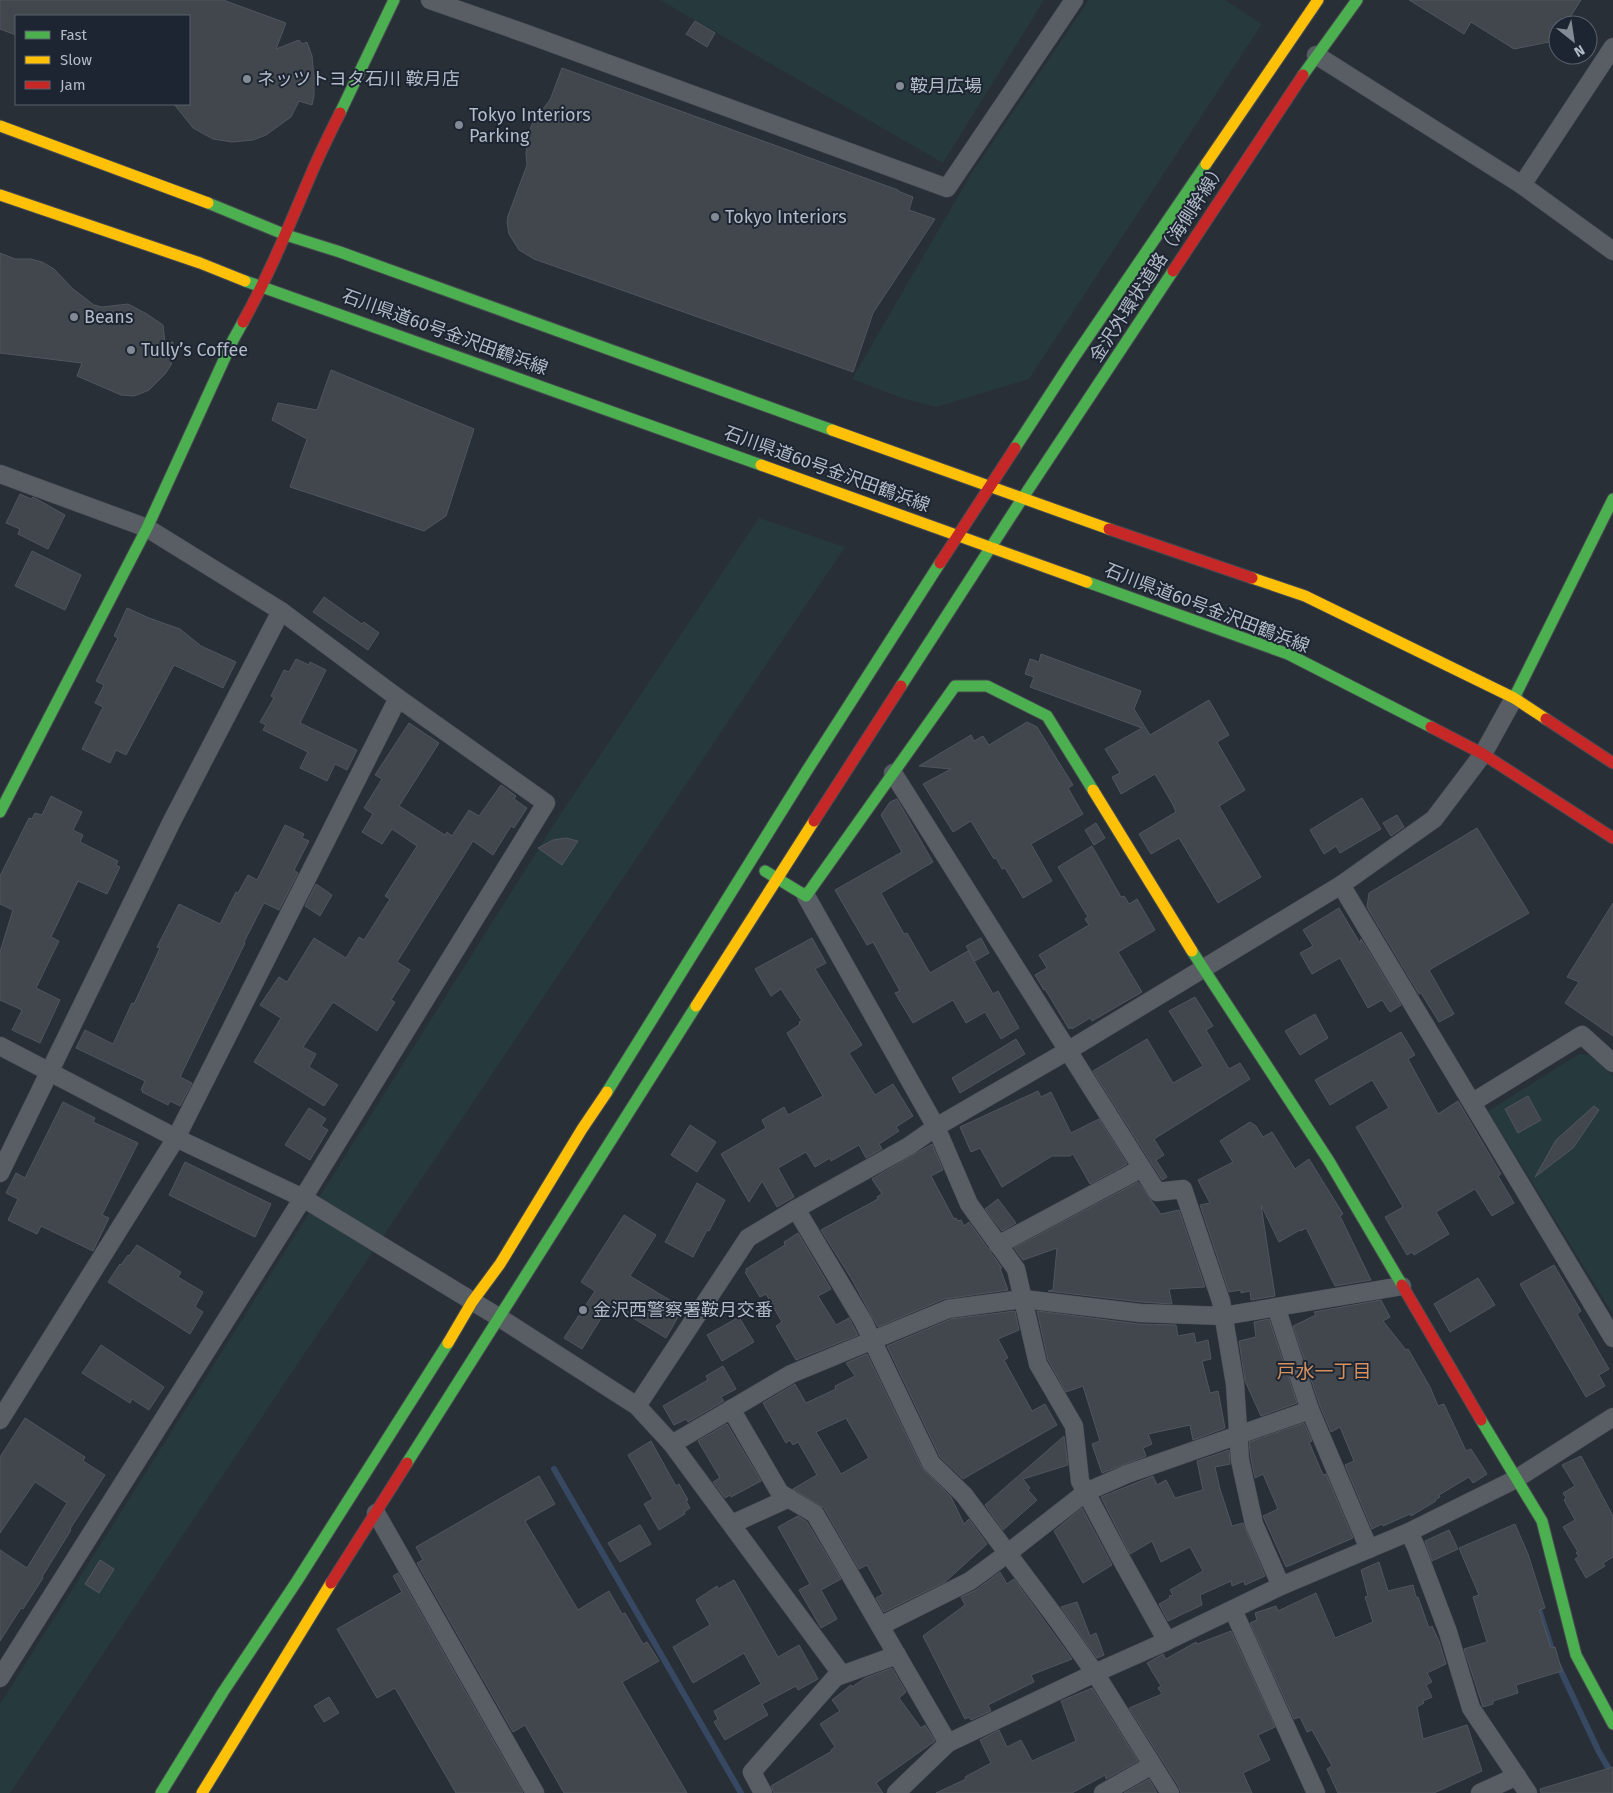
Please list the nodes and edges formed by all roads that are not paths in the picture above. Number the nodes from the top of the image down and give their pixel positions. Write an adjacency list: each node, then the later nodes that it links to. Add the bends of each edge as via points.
1 (394, 0): 11 (street, via 309,178)
2 (430, 0): 3 (street, via 946,188)
3 (1074, 0)
4 (1318, 0): 15 (street, 金沢外環状道路（海側幹線）)
5 (1357, 0): 7 (street, 金沢外環状道路（海側幹線）)
6 (1613, 46): 9 (street)
7 (1316, 55): 9 (street); 16 (street, 金沢外環状道路（海側幹線）)
8 (0, 126): 11 (street, via 217,206)
9 (1522, 185): 12 (street)
10 (0, 195): 13 (street, 石川県道60号金沢田鶴浜線)
11 (286, 235): 13 (street); 15 (street)
12 (1613, 251)
13 (262, 287): 18 (street); 19 (street, 石川県道60号金沢田鶴浜線)
14 (0, 474): 18 (street)
15 (988, 487): 16 (street); 19 (street, 金沢外環状道路（海側幹線）)
16 (1022, 499): 20 (street, 金沢外環状道路（海側幹線）); 23 (street, via 1305,596)
17 (1613, 499): 23 (street)
18 (147, 528): 21 (street); 27 (street)
19 (957, 535): 20 (street, 石川県道60号金沢田鶴浜線); 29 (street, 金沢外環状道路（海側幹線）)
20 (992, 547): 24 (street, 石川県道60号金沢田鶴浜線, via 1288,654); 30 (street, 金沢外環状道路（海側幹線）)
21 (281, 611): 22 (street); 37 (street, via 172,821)
22 (398, 698): 40 (street); 43 (street, via 546,803)
23 (1514, 698): 24 (street); 25 (street)
24 (1483, 754): 28 (street, 石川県道60号金沢田鶴浜線); 31 (street, via 1434,819)
25 (1613, 763)
26 (893, 773): 32 (street); 33 (street, via 955,686 987,686 1047,716); 35 (street)
27 (0, 812)
28 (1613, 838)
29 (750, 863): 30 (street); 48 (street, 金沢外環状道路（海側幹線）, via 500,1264)
30 (778, 879): 32 (street); 51 (street, 金沢外環状道路（海側幹線）)
31 (1341, 885): 33 (street); 38 (street)
32 (806, 896): 39 (street)
33 (1203, 969): 35 (street); 46 (street, via 1329,1161)
34 (0, 1046): 37 (street)
35 (1069, 1050): 39 (street); 41 (street)
36 (1613, 1063): 38 (street, via 1582,1035)
37 (50, 1070): 40 (street); 42 (street)
38 (1473, 1102): 52 (street)
39 (936, 1127): 44 (street, via 909,1146); 45 (street, via 969,1204)
40 (176, 1138): 43 (street); 58 (street)
41 (1142, 1168): 45 (street); 50 (street, via 1157,1192 1183,1189)
42 (0, 1173)
43 (303, 1198): 48 (street); 76 (street)
44 (796, 1209): 53 (street); 54 (street, via 748,1238)
45 (998, 1245): 47 (street, via 1016,1269)
46 (1402, 1286): 49 (street); 61 (street)
47 (1023, 1299): 50 (street, via 1140,1313); 53 (street, via 948,1309); 62 (street, via 1038,1364 1074,1426 1080,1481)
48 (472, 1302): 51 (street); 81 (street, 金沢外環状道路（海側幹線）)
49 (1276, 1307): 50 (street); 56 (street)
50 (1223, 1316): 59 (street, via 1235,1384)
51 (500, 1318): 54 (street); 64 (street, 金沢外環状道路（海側幹線）)
52 (1613, 1338)
53 (872, 1340): 55 (street, via 791,1374); 68 (street, via 931,1463 964,1495)
54 (636, 1406): 60 (street)
55 (731, 1409): 60 (street); 63 (street, via 780,1493)
56 (1310, 1410): 59 (street); 67 (street)
57 (1613, 1417): 61 (street)
58 (0, 1420)
59 (1239, 1436): 62 (street, via 1127,1474); 69 (street, via 1240,1460 1254,1524)
60 (672, 1444): 65 (street)
61 (1516, 1479): 66 (street); 77 (street, via 1542,1521 1576,1654)
62 (1086, 1492): 68 (street); 72 (street)
63 (789, 1498): 65 (street); 71 (street, via 815,1514)
64 (376, 1513): 82 (street, 金沢外環状道路（海側幹線）); 83 (street)
65 (732, 1524): 75 (street, via 840,1672)
66 (1409, 1532): 67 (street); 80 (street, via 1448,1632 1471,1708)
67 (1369, 1550): 69 (street)
68 (1008, 1553): 71 (street, via 970,1581); 74 (street)
69 (1281, 1586): 70 (street)
70 (1233, 1610): 72 (street); 88 (street)
71 (880, 1626): 73 (street)
72 (1168, 1641): 74 (street)
73 (897, 1655): 75 (street); 78 (street)
74 (1095, 1673): 78 (street); 79 (street)
75 (836, 1677): 84 (street, via 752,1772)
76 (0, 1678)
77 (1613, 1724)
78 (948, 1744): 85 (street)
79 (1152, 1765): 86 (street); 87 (street)
80 (1517, 1776): 89 (street); 90 (street)
81 (161, 1793)
82 (202, 1793)
83 (535, 1793)
84 (763, 1793)
85 (896, 1793)
86 (1103, 1793)
87 (1170, 1793)
88 (1316, 1793)
89 (1480, 1793)
90 (1528, 1793)

